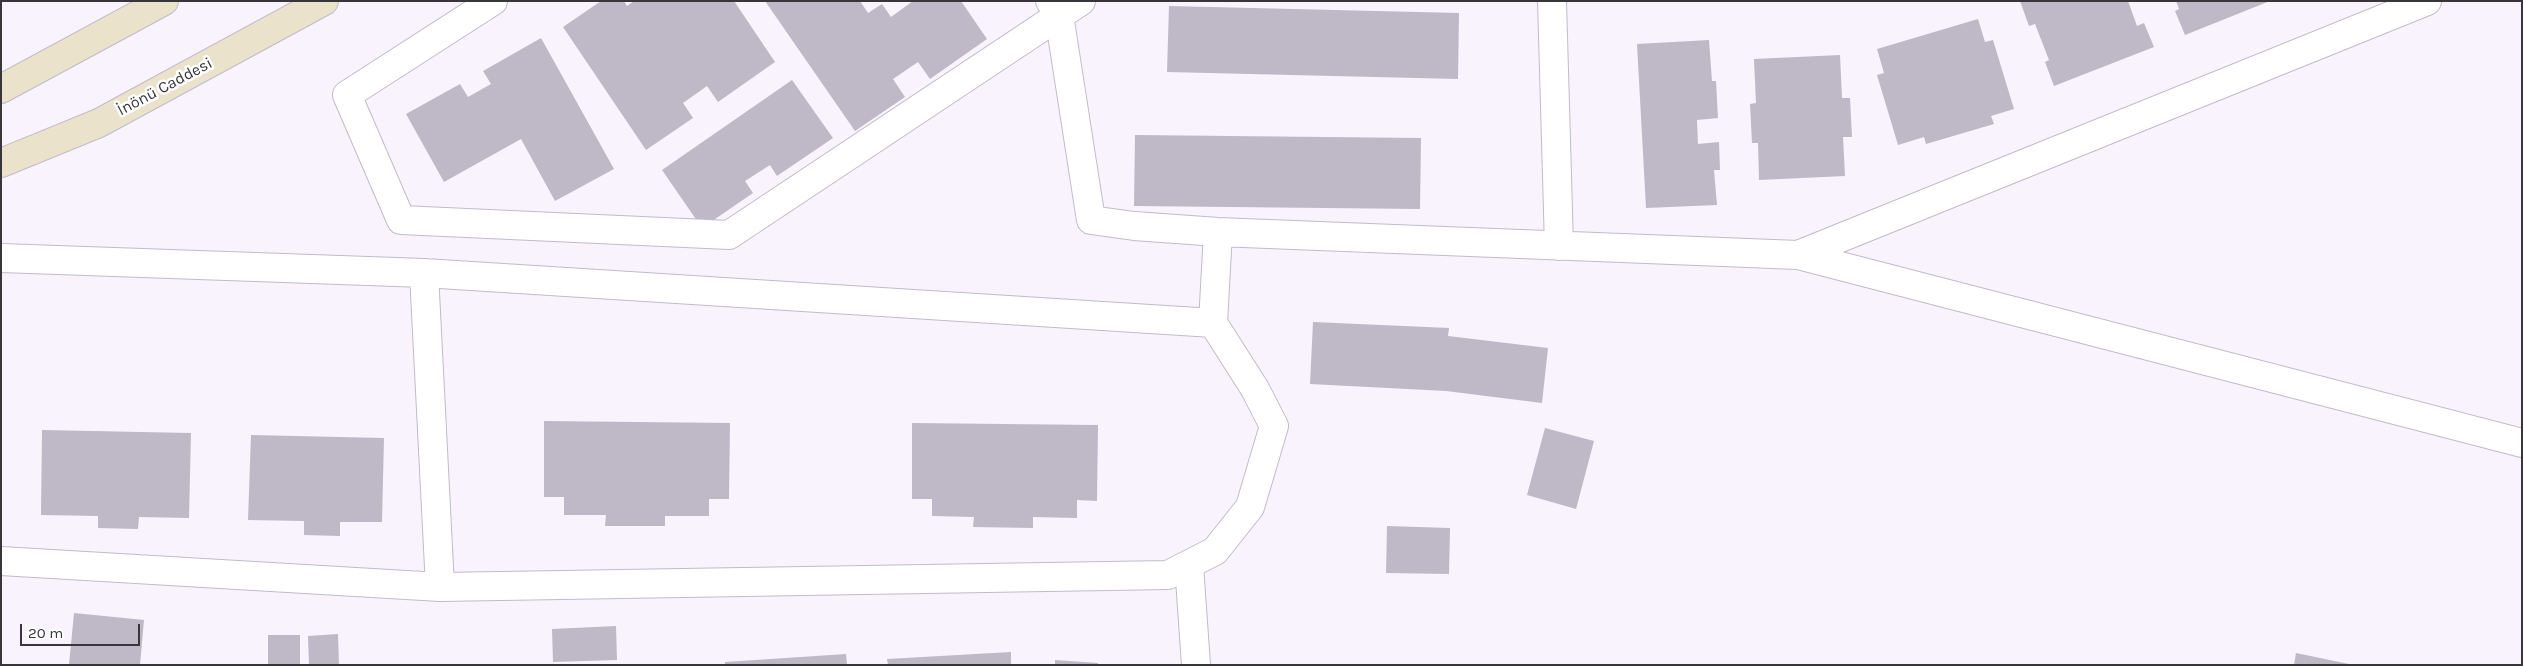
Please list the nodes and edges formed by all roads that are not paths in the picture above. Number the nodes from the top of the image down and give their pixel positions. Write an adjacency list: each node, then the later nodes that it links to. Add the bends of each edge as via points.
1 (164, 1): 7 (main road)
2 (324, 1): 8 (main road, İnönü Caddesi, via 99,122)
3 (493, 1): 6 (street, via 346,95 401,220 728,235)
4 (1552, 1): 10 (street)
5 (2427, 1): 11 (street)
6 (1063, 6): 9 (street, via 1091,220)
7 (1, 88)
8 (1, 163)
9 (1218, 232): 10 (street); 14 (street)
10 (1559, 246): 11 (street)
11 (1798, 254): 15 (street)
12 (1, 258): 13 (street)
13 (424, 272): 14 (street); 18 (street)
14 (1213, 323): 17 (street, via 1255,389 1274,426 1250,508 1216,551)
15 (2522, 443)
16 (1, 561): 18 (street)
17 (1189, 565): 18 (street, via 1168,575); 19 (street)
18 (440, 587)
19 (1196, 665)

